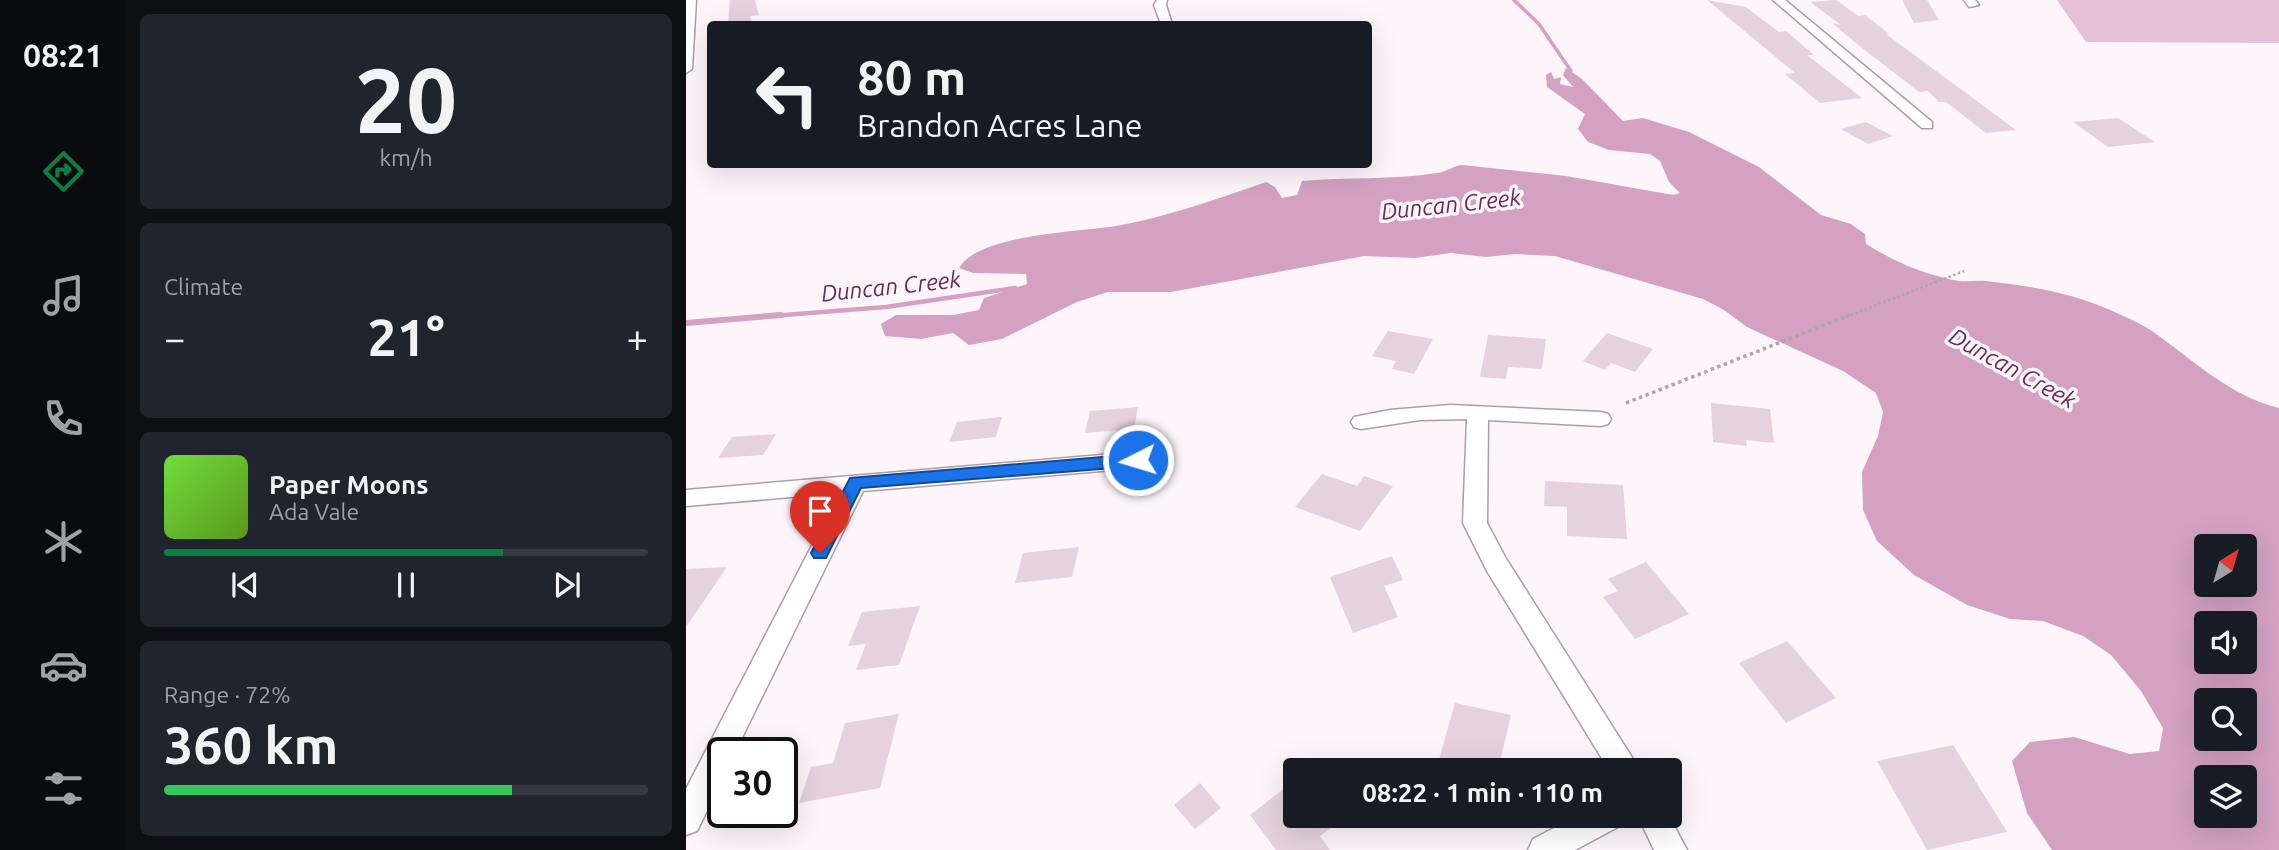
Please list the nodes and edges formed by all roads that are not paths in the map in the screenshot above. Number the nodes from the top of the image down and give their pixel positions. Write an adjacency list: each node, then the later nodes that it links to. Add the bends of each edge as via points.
1 (1162, 0): 4 (street)
2 (1777, 0): 6 (street)
3 (689, 3): 5 (street)
4 (1166, 21)
5 (686, 69)
6 (1927, 125)
7 (1478, 413): 8 (street); 9 (street, via 1395,414); 13 (street, via 1475,523)
8 (1601, 419)
9 (1361, 422)
10 (1138, 460): 11 (street)
11 (856, 483): 12 (street); 14 (street)
12 (686, 498)
13 (1617, 758)
14 (686, 820)
15 (1585, 828): 17 (street)
16 (1659, 828): 18 (street)
17 (1544, 850)
18 (1671, 850)

